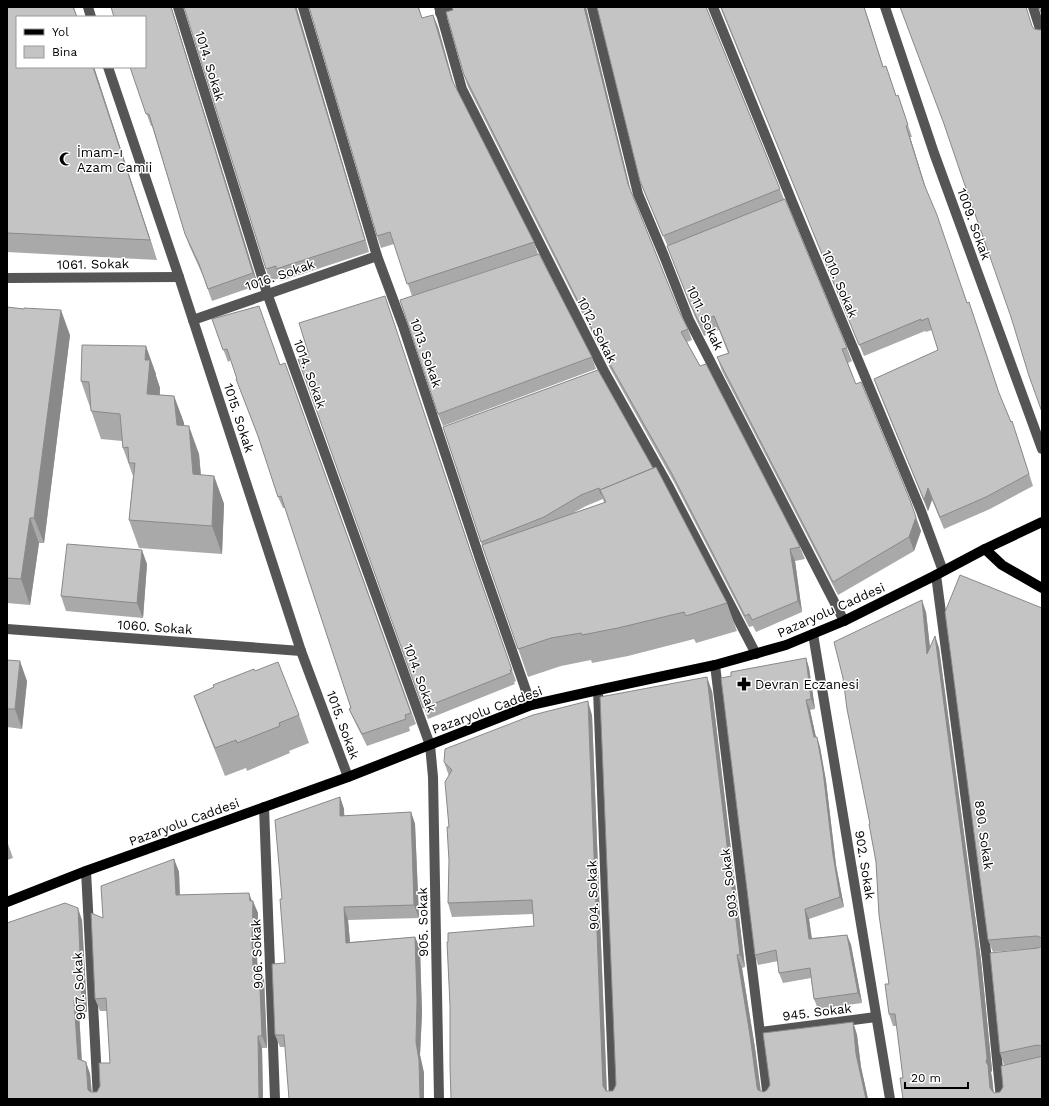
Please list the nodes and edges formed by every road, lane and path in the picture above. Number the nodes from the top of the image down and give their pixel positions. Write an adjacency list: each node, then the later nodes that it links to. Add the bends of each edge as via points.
1 (178, 7): 14 (street, 1014. Sokak)
2 (303, 7): 11 (street, 1013. Sokak)
3 (465, 7): 8 (street)
4 (592, 7): 21 (street, 1011. Sokak, via 638,194 668,255 689,320)
5 (713, 7): 19 (street, 1010. Sokak, via 789,206 921,511)
6 (885, 7): 16 (street, 1009. Sokak, via 934,153)
7 (1033, 7): 9 (street)
8 (440, 10): 25 (street, 1012. Sokak, via 462,89 543,260 601,375)
9 (1042, 35)
10 (108, 68): 12 (street, 1015. Sokak)
11 (377, 256): 14 (street, 1016. Sokak); 28 (street, 1013. Sokak, via 400,307 403,326 443,432)
12 (179, 277): 13 (street, 1061. Sokak); 15 (street, 1015. Sokak)
13 (7, 278)
14 (268, 293): 15 (street, 1016. Sokak); 29 (street, 1014. Sokak)
15 (193, 320): 24 (street, 1015. Sokak)
16 (1042, 449)
17 (1042, 522): 18 (main road, Pazaryolu Caddesi)
18 (985, 549): 19 (main road, Pazaryolu Caddesi); 20 (main road, via 1002,565)
19 (939, 573): 21 (main road, Pazaryolu Caddesi); 42 (street, 890. Sokak, via 991,959)
20 (1042, 588)
21 (844, 621): 23 (main road, Pazaryolu Caddesi)
22 (7, 629): 24 (street, 1060. Sokak)
23 (814, 634): 25 (main road, Pazaryolu Caddesi); 34 (street, 902. Sokak)
24 (301, 651): 30 (street, 1015. Sokak)
25 (756, 654): 26 (main road, Pazaryolu Caddesi)
26 (715, 665): 27 (main road, Pazaryolu Caddesi); 35 (street, 903. Sokak)
27 (598, 690): 28 (main road, Pazaryolu Caddesi); 39 (street, 904. Sokak)
28 (531, 705): 29 (main road, Pazaryolu Caddesi)
29 (430, 745): 30 (main road, Pazaryolu Caddesi); 38 (street, 905. Sokak, via 433,777)
30 (348, 777): 31 (main road, Pazaryolu Caddesi)
31 (264, 807): 32 (main road, Pazaryolu Caddesi); 37 (street, 906. Sokak)
32 (86, 871): 33 (main road, Pazaryolu Caddesi); 36 (street, 907. Sokak)
33 (7, 902)
34 (876, 1017): 35 (street, 945. Sokak); 41 (street, 902. Sokak)
35 (760, 1032): 40 (street, 903. Sokak)
36 (98, 1099)
37 (275, 1099)
38 (439, 1099)
39 (614, 1099)
40 (768, 1099)
41 (890, 1099)
42 (1001, 1099)

